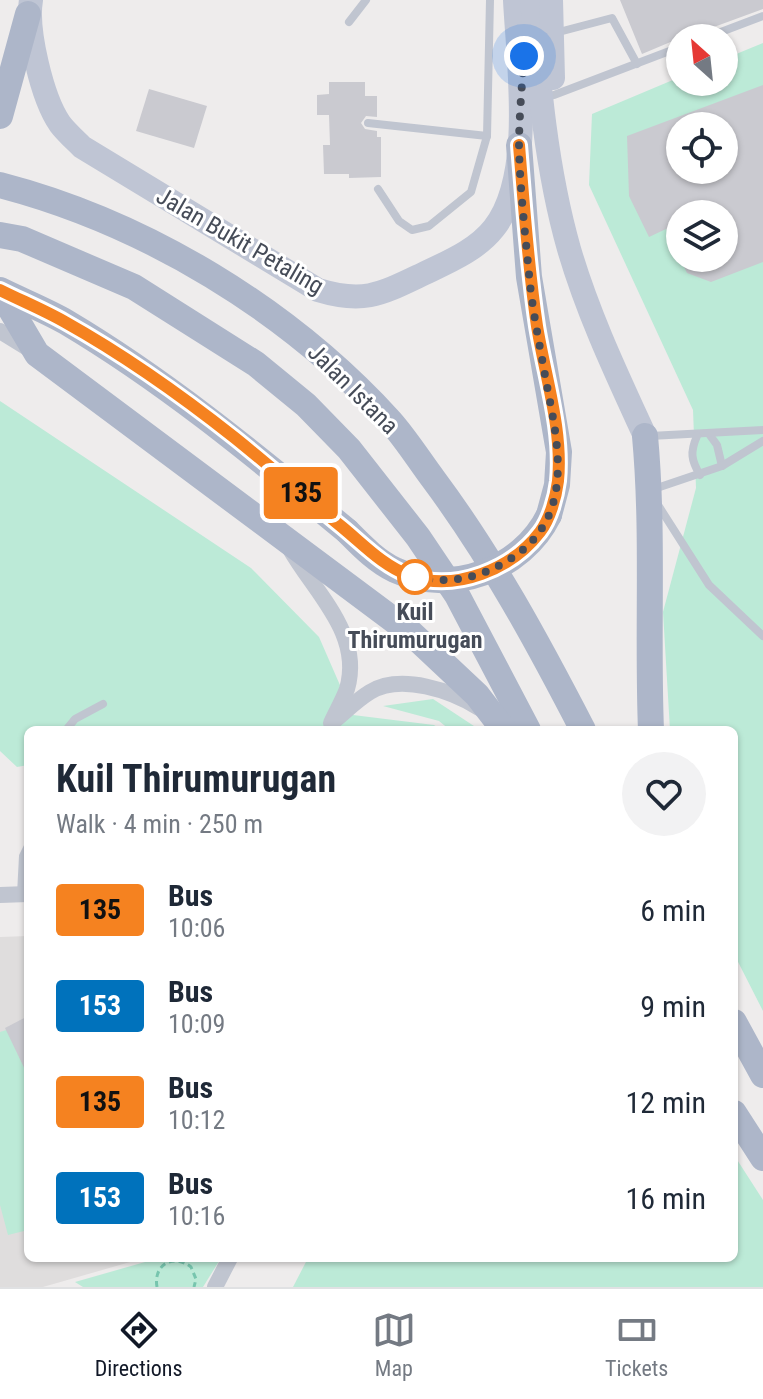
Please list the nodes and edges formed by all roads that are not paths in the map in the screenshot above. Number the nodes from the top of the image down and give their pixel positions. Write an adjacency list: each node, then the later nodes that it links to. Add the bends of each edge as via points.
1 (366, 0): 8 (lane)
2 (490, 0): 17 (lane)
3 (515, 0): 14 (main road, Jalan Bukit Petaling)
4 (530, 0): 14 (main road); 22 (main road, via 549,154)
5 (551, 0): 10 (main road)
6 (30, 7): 15 (main road); 18 (main road, Jalan Bukit Petaling, via 43,86 59,122 82,147 318,290 345,298 374,296 472,248 504,214 515,185)
7 (763, 16): 9 (lane)
8 (349, 22)
9 (738, 25)
10 (552, 34): 12 (lane, via 612,18); 13 (main road)
11 (666, 53): 12 (lane)
12 (637, 64): 13 (lane)
13 (554, 95): 22 (main road)
14 (521, 112): 18 (main road, Jalan Bukit Petaling)
15 (0, 116)
16 (368, 123): 17 (lane)
17 (487, 136): 20 (lane, via 471,192 429,226 412,230 399,221)
18 (519, 145): 23 (main road, bridge, via 529,277 559,452 557,485 541,531 496,568 458,580 415,577 393,569 233,437 145,373 65,321)
19 (0, 185): 41 (main road, Jalan Istana, via 74,208 187,259 299,336 348,377 392,424 458,513 506,588)
20 (378, 189)
21 (0, 235): 40 (main road, Jalan Istana, via 22,239 134,287 256,364 306,405 349,449 434,560)
22 (569, 247): 28 (main road, via 601,340)
23 (2, 295): 25 (main road)
24 (0, 331): 25 (street)
25 (37, 354): 34 (main road)
26 (763, 430): 27 (lane)
27 (709, 434): 29 (lane); 31 (lane)
28 (645, 436): 29 (lane); 33 (main road)
29 (697, 436): 32 (lane, via 692,461)
30 (763, 441): 31 (lane)
31 (722, 466): 32 (lane)
32 (700, 475): 33 (lane)
33 (651, 492): 35 (lane, via 709,585); 42 (main road)
34 (284, 540): 37 (main road, via 411,633); 39 (street, via 348,644 347,689)
35 (763, 636)
36 (103, 704): 38 (lane)
37 (499, 723): 39 (street, via 436,687 398,685 372,690)
38 (69, 726)
39 (328, 726)
40 (526, 726)
41 (581, 726)
42 (651, 726)
43 (24, 854): 44 (lane)
44 (24, 875)
45 (24, 894): 46 (street)
46 (0, 895)
47 (738, 1029): 48 (main road)
48 (763, 1075)
49 (738, 1119): 50 (main road)
50 (763, 1158)
51 (228, 1262): 52 (street)
52 (215, 1287)

